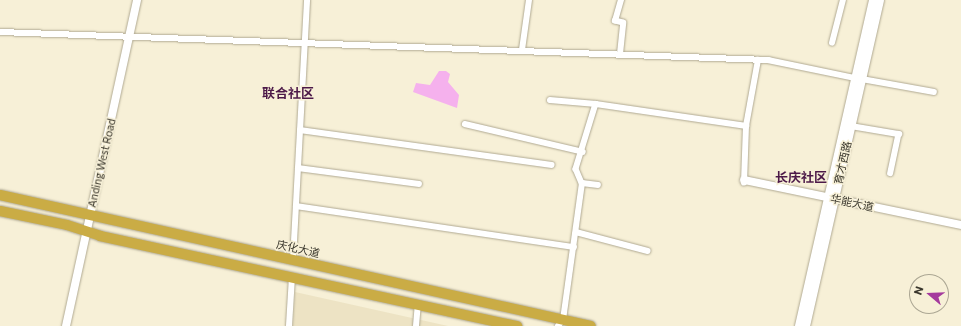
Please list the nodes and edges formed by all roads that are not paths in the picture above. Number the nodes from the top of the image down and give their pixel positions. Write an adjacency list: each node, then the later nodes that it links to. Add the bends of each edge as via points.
1 (133, 0): 10 (street, Anding West Road)
2 (137, 0): 10 (street, Anding West Road)
3 (307, 0): 11 (street)
4 (529, 0): 13 (street)
5 (621, 0): 14 (street, via 615,21 623,23)
6 (843, 0): 12 (street)
7 (873, 0): 16 (street, 育才西路)
8 (880, 0): 16 (street, 育才西路)
9 (0, 32): 10 (street)
10 (128, 35): 11 (street); 36 (street, Anding West Road)
11 (304, 42): 13 (street); 23 (street)
12 (832, 44)
13 (522, 50): 14 (street)
14 (620, 54): 15 (street)
15 (758, 60): 16 (street); 21 (street)
16 (859, 78): 17 (street); 22 (street, 育才西路); 33 (street, 育才西路)
17 (934, 92)
18 (550, 100): 19 (street)
19 (596, 104): 21 (street); 24 (street)
20 (465, 124): 24 (street)
21 (746, 126): 28 (street)
22 (851, 126): 27 (street, via 899,134); 33 (street, 育才西路)
23 (300, 130): 25 (street); 26 (street)
24 (583, 152): 29 (street, via 578,156 576,169)
25 (552, 165)
26 (298, 168): 30 (street); 34 (street)
27 (891, 173)
28 (744, 182): 33 (street, 华能大道)
29 (582, 183): 31 (street); 40 (street)
30 (419, 184)
31 (598, 185)
32 (0, 195): 36 (highway, 庆化大道)
33 (831, 200): 37 (street, 华能大道); 38 (street, 华能大道); 53 (street, 育才西路); 54 (street, 育才西路)
34 (296, 206): 41 (street); 43 (street)
35 (0, 211): 39 (highway)
36 (88, 215): 39 (street, Anding West Road); 43 (highway, 庆化大道)
37 (961, 225)
38 (961, 229)
39 (84, 231): 44 (highway); 47 (street, Anding West Road); 48 (street, Anding West Road)
40 (576, 232): 41 (street); 42 (street)
41 (574, 247): 46 (street)
42 (648, 251)
43 (293, 260): 46 (highway, 庆化大道)
44 (292, 277): 45 (highway); 49 (street)
45 (418, 305): 50 (street); 51 (highway)
46 (561, 323): 52 (highway, 庆化大道)
47 (62, 326)
48 (66, 326)
49 (289, 326)
50 (416, 326)
51 (517, 326)
52 (591, 326)
53 (799, 326)
54 (806, 326)

